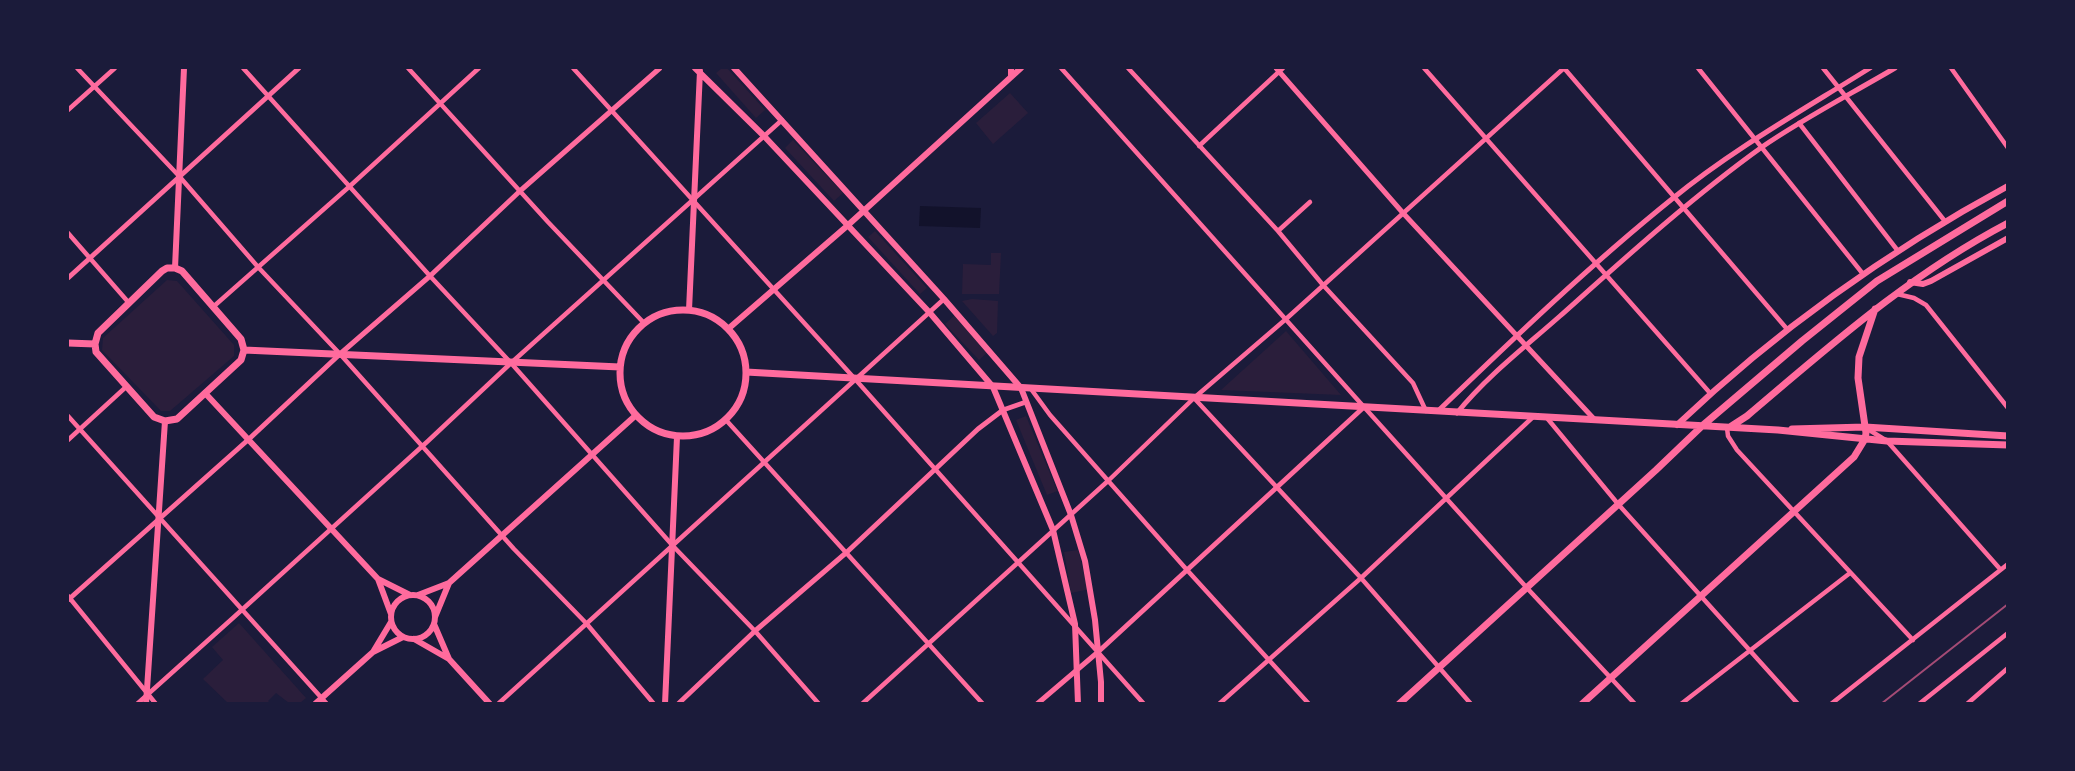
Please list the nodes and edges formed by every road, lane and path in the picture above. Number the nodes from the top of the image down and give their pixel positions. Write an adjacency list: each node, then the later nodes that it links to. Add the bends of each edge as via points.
1 (77, 68): 25 (street)
2 (115, 68): 25 (street)
3 (184, 68): 40 (main road)
4 (243, 68): 27 (street)
5 (299, 68): 27 (street)
6 (408, 68): 29 (street)
7 (479, 68): 29 (street)
8 (573, 68): 31 (street)
9 (660, 68): 31 (street)
10 (734, 68): 32 (main road)
11 (1011, 68): 24 (main road)
12 (1021, 68): 24 (main road)
13 (1061, 68): 77 (street)
14 (1128, 68): 37 (street)
15 (1424, 68): 35 (street)
16 (1564, 68): 35 (street); 44 (street)
17 (1698, 68): 36 (street)
18 (1823, 68): 26 (street)
19 (1870, 68): 26 (street)
20 (1895, 68): 28 (street)
21 (1951, 68): 39 (street)
22 (699, 69): 34 (main road); 45 (main road)
23 (1279, 69): 37 (street); 50 (street)
24 (1011, 76): 49 (main road)
25 (94, 86): 30 (street); 40 (street)
26 (1839, 86): 28 (street); 36 (street)
27 (268, 96): 40 (street); 41 (street)
28 (1847, 97): 33 (street); 51 (street)
29 (440, 103): 41 (street); 43 (street)
30 (68, 110)
31 (612, 110): 43 (street); 45 (street)
32 (782, 120): 34 (street); 49 (main road)
33 (1799, 123): 38 (street); 57 (street)
34 (764, 136): 45 (street); 53 (main road)
35 (1485, 138): 50 (street); 59 (street)
36 (1755, 140): 38 (street); 44 (street)
37 (1200, 146): 54 (street)
38 (1762, 148): 48 (street); 62 (street)
39 (2007, 148)
40 (179, 176): 58 (street); 60 (street); 61 (main road)
41 (350, 186): 60 (street); 64 (street)
42 (2007, 186): 51 (main road)
43 (520, 191): 64 (street); 66 (street)
44 (1673, 198): 48 (street); 59 (street)
45 (694, 200): 66 (street); 69 (street); 75 (main road)
46 (2007, 201): 113 (main road, via 1877,281)
47 (1310, 202): 54 (street)
48 (1683, 209): 63 (street); 80 (street)
49 (862, 211): 53 (main road); 71 (main road)
50 (1404, 213): 68 (street); 81 (street)
51 (1944, 220): 57 (main road)
52 (2007, 223): 67 (main road)
53 (847, 226): 69 (main road); 76 (main road)
54 (1278, 231): 68 (street)
55 (68, 233): 58 (street)
56 (2007, 238): 67 (main road, via 1931,281)
57 (1898, 251): 62 (main road)
58 (90, 258): 65 (street); 72 (street)
59 (1595, 263): 63 (street); 81 (street)
60 (258, 267): 73 (street); 86 (street)
61 (175, 268): 72 (main road, via 162,271); 73 (main road)
62 (1863, 274): 80 (main road)
63 (1605, 275): 84 (street); 96 (street)
64 (430, 276): 86 (street); 87 (street)
65 (68, 278)
66 (604, 281): 78 (street); 87 (street)
67 (1910, 282): 70 (main road)
68 (1323, 285): 77 (street); 102 (street, via 1413,383)
69 (773, 290): 79 (main road); 90 (street)
70 (1894, 294): 74 (main road); 100 (street, via 1914,298 1926,306)
71 (944, 299): 76 (street); 93 (main road)
72 (129, 303): 83 (main road, via 98,333)
73 (213, 307): 85 (main road, via 241,339)
74 (1875, 309): 114 (main road, via 1858,357); 115 (main road, via 1747,416)
75 (689, 310): 78 (main road, via 673,310); 79 (main road, via 703,313)
76 (930, 313): 90 (street); 92 (main road)
77 (1286, 319): 97 (street); 99 (street)
78 (644, 323): 88 (main road, via 627,343)
79 (728, 329): 89 (main road, via 744,356)
80 (1787, 329): 96 (main road)
81 (1517, 335): 84 (street); 103 (street)
82 (68, 343): 83 (main road)
83 (95, 344): 91 (main road, via 96,351)
84 (1527, 346): 104 (street, via 1470,396); 110 (street)
85 (244, 350): 86 (main road); 95 (main road, via 241,360)
86 (340, 354): 87 (main road); 120 (street); 125 (street)
87 (511, 363): 88 (main road); 125 (street); 126 (street)
88 (620, 367): 106 (main road, via 623,393)
89 (746, 372): 90 (main road); 109 (main road, via 744,390)
90 (855, 379): 92 (main road); 127 (street); 128 (street)
91 (127, 386): 111 (main road, via 154,417); 116 (street)
92 (993, 387): 93 (main road); 101 (main road)
93 (1021, 388): 94 (main road); 98 (main road)
94 (1032, 389): 97 (main road); 129 (street, via 1050,415)
95 (205, 393): 111 (main road, via 177,419); 120 (main road)
96 (1710, 393): 112 (main road)
97 (1194, 398): 99 (main road); 129 (street); 130 (street)
98 (1026, 402): 101 (street); 134 (main road)
99 (1364, 408): 102 (main road); 130 (street); 131 (street)
100 (2007, 408)
101 (1004, 410): 128 (street); 137 (main road)
102 (1426, 411): 103 (main road)
103 (1438, 412): 104 (main road)
104 (1458, 413): 107 (main road)
105 (68, 416): 116 (street)
106 (635, 416): 119 (main road, via 662,434); 126 (main road)
107 (1533, 417): 108 (main road); 131 (street)
108 (1547, 418): 110 (main road); 132 (street)
109 (726, 420): 119 (main road, via 695,436); 127 (street)
110 (1595, 420): 112 (main road)
111 (165, 421): 135 (main road)
112 (1677, 425): 113 (main road)
113 (1702, 426): 115 (main road); 132 (main road)
114 (1865, 427): 117 (main road); 118 (main road); 121 (main road); 123 (street)
115 (1727, 428): 117 (main road); 133 (street, via 1737,450)
116 (79, 429): 122 (street); 135 (street)
117 (1778, 430): 121 (main road)
118 (2007, 436)
119 (677, 437): 139 (main road)
120 (249, 439): 135 (street); 136 (main road)
121 (1865, 439): 123 (main road); 133 (main road, via 1845,467)
122 (68, 440)
123 (1887, 441): 124 (main road); 143 (street)
124 (2007, 445)
125 (423, 446): 136 (street); 138 (street)
126 (591, 455): 138 (main road); 139 (street)
127 (765, 462): 139 (street); 140 (street)
128 (935, 469): 140 (street); 141 (street)
129 (1109, 480): 134 (street); 144 (street)
130 (1279, 488): 144 (street); 146 (street)
131 (1446, 497): 146 (street); 149 (street)
132 (1618, 504): 149 (main road); 151 (street)
133 (1795, 512): 145 (street); 151 (main road)
134 (1071, 514): 137 (street); 167 (main road, via 1084,561)
135 (159, 518): 152 (street); 153 (street); 174 (main road)
136 (332, 529): 147 (main road); 153 (street)
137 (1053, 530): 141 (street); 158 (main road)
138 (502, 536): 148 (main road); 157 (street)
139 (672, 546): 157 (street); 159 (street); 184 (main road)
140 (847, 552): 159 (street); 164 (street)
141 (1018, 562): 158 (street); 164 (street)
142 (2007, 564): 143 (street)
143 (2000, 569): 163 (street)
144 (1187, 570): 167 (street); 169 (street)
145 (1851, 573): 163 (street); 165 (street)
146 (1361, 578): 169 (street); 170 (street)
147 (378, 579): 150 (main road); 154 (main road)
148 (449, 583): 150 (main road); 155 (main road)
149 (1527, 588): 170 (main road); 173 (street)
150 (414, 595): 154 (main road, via 398,601); 155 (main road, via 428,601 435,611)
151 (1701, 596): 165 (street); 173 (main road)
152 (68, 598): 174 (street)
153 (242, 610): 174 (street); 175 (street)
154 (391, 614): 156 (main road)
155 (435, 621): 162 (main road, via 426,635); 168 (main road)
156 (391, 622): 161 (main road); 166 (main road)
157 (586, 623): 182 (street); 183 (street)
158 (1075, 624): 167 (street); 171 (main road)
159 (755, 631): 185 (street); 186 (street)
160 (2007, 633): 202 (street)
161 (403, 637): 162 (main road); 166 (main road)
162 (413, 639): 168 (main road)
163 (1912, 640): 201 (street)
164 (929, 643): 187 (street); 188 (street)
165 (1751, 651): 199 (street); 200 (street)
166 (373, 652): 175 (main road)
167 (1098, 652): 171 (street); 191 (main road); 192 (street)
168 (449, 659): 181 (main road)
169 (1270, 660): 193 (street); 194 (street)
170 (1438, 667): 195 (main road); 196 (street)
171 (1078, 668): 189 (street); 190 (main road)
172 (2007, 668): 203 (street)
173 (1612, 676): 197 (main road); 198 (street)
174 (147, 694): 176 (street); 177 (main road); 178 (street)
175 (321, 698): 179 (main road); 180 (street)
176 (137, 704)
177 (146, 704)
178 (156, 704)
179 (315, 704)
180 (327, 704)
181 (490, 704)
182 (498, 704)
183 (654, 704)
184 (665, 704)
185 (678, 704)
186 (819, 704)
187 (862, 704)
188 (983, 704)
189 (1037, 704)
190 (1078, 704)
191 (1101, 704)
192 (1144, 704)
193 (1219, 704)
194 (1309, 704)
195 (1399, 704)
196 (1471, 704)
197 (1582, 704)
198 (1635, 704)
199 (1681, 704)
200 (1798, 704)
201 (1831, 704)
202 (1919, 704)
203 (1967, 704)

